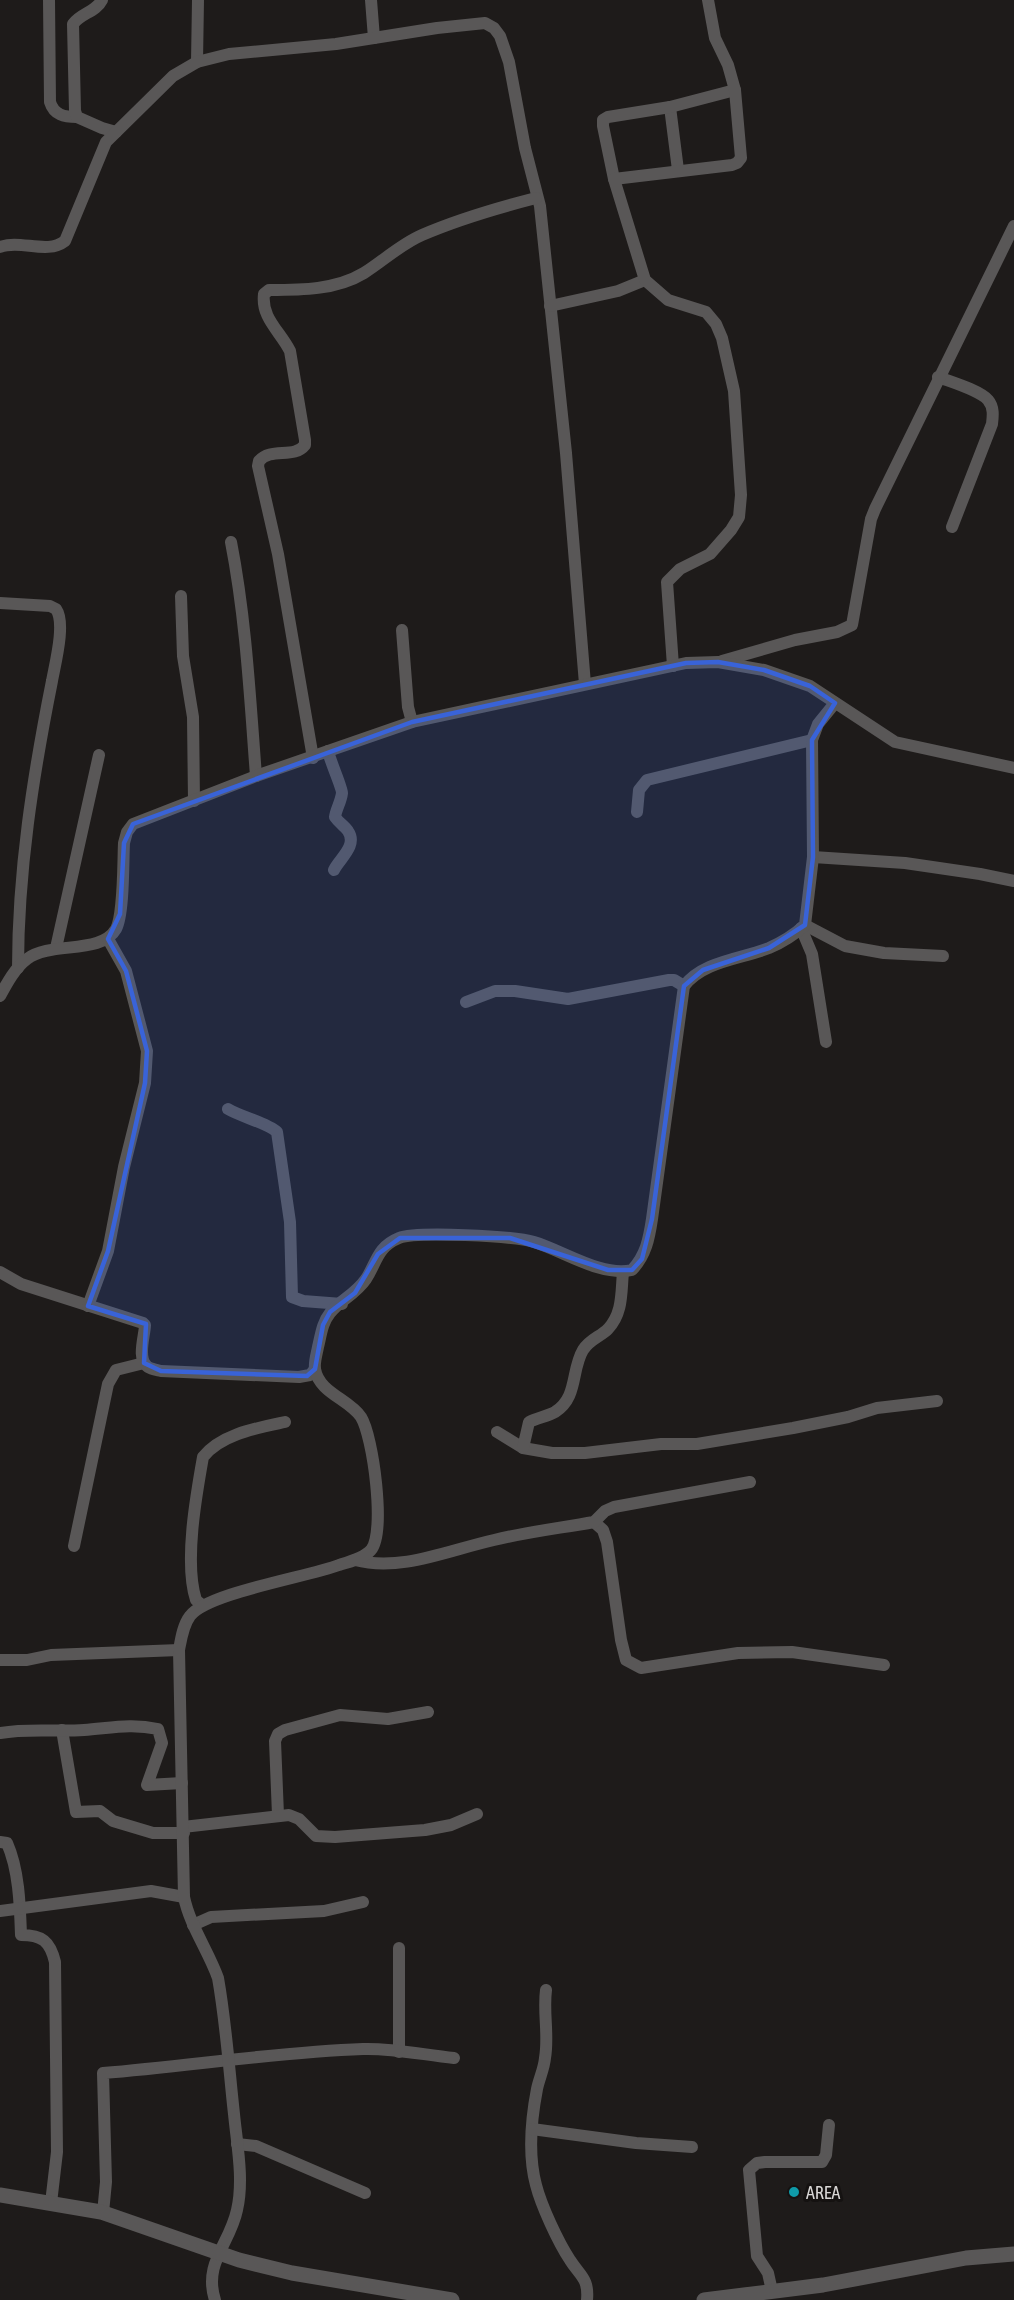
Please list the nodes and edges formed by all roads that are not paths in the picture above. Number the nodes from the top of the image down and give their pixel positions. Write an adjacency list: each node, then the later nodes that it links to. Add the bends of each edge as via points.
1 (49, 0): 10 (street, via 50,102 61,116)
2 (102, 0): 10 (street, via 73,24)
3 (198, 0): 7 (street)
4 (371, 0): 6 (street)
5 (708, 0): 8 (street, via 715,38)
6 (374, 38): 7 (street, via 229,54); 14 (street, via 485,23 494,28 509,62)
7 (197, 62): 11 (street, via 173,76)
8 (735, 90): 9 (street); 12 (street, via 741,158 732,165)
9 (670, 107): 12 (street); 13 (street, via 603,120)
10 (77, 117): 11 (street)
11 (116, 132): 16 (street, via 106,142 64,241 53,247)
12 (678, 170): 13 (street)
13 (614, 179): 17 (street)
14 (536, 198): 18 (street); 33 (street, via 419,236 361,275 337,284 306,290 269,290 264,294 267,317 290,351 305,440 299,451 267,454 258,466 278,554)
15 (1014, 226): 19 (street)
16 (0, 247)
17 (645, 280): 18 (street, via 618,291); 26 (street, via 668,300 706,312 716,324 734,391 741,495 738,518 710,554 680,569 667,582)
18 (550, 306): 27 (street)
19 (939, 377): 20 (street, via 989,400 993,411 992,424); 25 (street, via 872,519 852,625)
20 (952, 527)
21 (231, 542): 35 (street, via 246,647)
22 (181, 596): 36 (street, via 183,656 193,717)
23 (0, 603): 45 (street, via 50,606 60,618 26,829)
24 (402, 630): 29 (street)
25 (718, 662): 26 (street); 28 (street, via 764,670 810,686)
26 (673, 666): 27 (street)
27 (585, 684): 29 (street)
28 (835, 703): 30 (street, via 818,724); 34 (street, via 896,742)
29 (412, 722): 31 (street)
30 (812, 740): 37 (street, via 647,780 639,790); 38 (street)
31 (328, 751): 33 (street); 39 (street, via 341,786 335,817 351,840 346,855)
32 (99, 755): 43 (street)
33 (313, 758): 35 (street)
34 (1014, 768)
35 (256, 776): 36 (street)
36 (194, 801): 42 (street, via 133,824 127,831 120,914)
37 (637, 812)
38 (813, 857): 40 (street, via 905,863); 41 (street)
39 (334, 870)
40 (1014, 881)
41 (803, 927): 44 (street, via 845,946 884,953); 46 (street, via 791,938 769,948 703,970); 49 (street, via 811,948)
42 (108, 939): 43 (street); 54 (street, via 126,971 147,1051 146,1083 108,1251)
43 (56, 948): 45 (street, via 36,954)
44 (943, 956)
45 (18, 968): 47 (street)
46 (684, 986): 48 (street, via 669,980 568,999 495,991); 52 (street, via 648,1242 642,1259 632,1270)
47 (0, 996)
48 (466, 1002)
49 (826, 1042)
50 (228, 1109): 53 (street, via 277,1132 290,1222 292,1297)
51 (0, 1272): 54 (street, via 21,1284)
52 (623, 1272): 53 (street, via 533,1242 422,1235 400,1238 382,1250 361,1286); 60 (street, via 619,1314 583,1350 565,1403 555,1412 529,1422)
53 (342, 1304): 56 (street, via 330,1312 323,1325)
54 (88, 1306): 55 (street, via 145,1325)
55 (144, 1363): 56 (street, via 161,1371 299,1377 310,1375); 63 (street, via 121,1367 108,1384)
56 (315, 1369): 64 (street, via 321,1384 361,1418 368,1437 379,1530 371,1549)
57 (937, 1401): 60 (street, via 877,1408 793,1428 697,1444 585,1453)
58 (285, 1422): 65 (street, via 247,1431 209,1449 203,1457 192,1537 192,1582 196,1600)
59 (497, 1432): 60 (street)
60 (523, 1448)
61 (750, 1482): 62 (street, via 614,1507)
62 (594, 1522): 64 (street, via 496,1539 390,1564); 68 (street, via 603,1530 607,1542 621,1640 626,1660 633,1665 641,1668 738,1653 792,1652)
63 (74, 1546)
64 (355, 1560): 65 (street)
65 (202, 1605): 66 (street, via 190,1616)
66 (179, 1650): 67 (street); 72 (street)
67 (0, 1660)
68 (884, 1665)
69 (428, 1712): 74 (street, via 388,1719 340,1715 278,1734)
70 (62, 1730): 71 (street); 72 (street, via 137,1725 158,1729 162,1743 147,1785); 75 (street, via 76,1812 100,1811 113,1821 153,1833)
71 (0, 1733)
72 (182, 1783): 75 (street)
73 (477, 1814): 74 (street, via 425,1830 335,1838 316,1836 299,1819)
74 (278, 1815): 75 (street)
75 (184, 1830): 77 (street)
76 (0, 1842): 79 (street, via 7,1843 12,1854)
77 (184, 1897): 79 (street, via 151,1891); 81 (street)
78 (363, 1902): 81 (street, via 324,1911 211,1917)
79 (20, 1908): 80 (street); 93 (street, via 21,1935 36,1935 52,1948 55,1962 57,2152)
80 (0, 1911)
81 (193, 1925): 86 (street, via 218,1978)
82 (399, 1948): 84 (street)
83 (546, 1990): 88 (street, via 543,2008 547,2042)
84 (399, 2052): 85 (street); 86 (street, via 364,2049)
85 (454, 2058)
86 (228, 2060): 89 (street); 94 (street, via 103,2073)
87 (829, 2125): 97 (street, via 822,2162 765,2162 749,2170 757,2256 768,2272)
88 (532, 2129): 90 (street); 100 (street, via 536,2187 570,2261 584,2276)
89 (237, 2144): 91 (street, via 256,2146); 95 (street, via 240,2195 237,2213)
90 (692, 2147)
91 (365, 2193)
92 (0, 2195): 93 (street)
93 (51, 2203): 94 (street)
94 (103, 2213): 95 (street)
95 (220, 2253): 98 (street, via 211,2272); 99 (street, via 292,2273)
96 (1014, 2254): 97 (street, via 966,2258)
97 (772, 2291): 101 (street)
98 (215, 2300)
99 (452, 2300)
100 (587, 2300)
101 (704, 2300)

